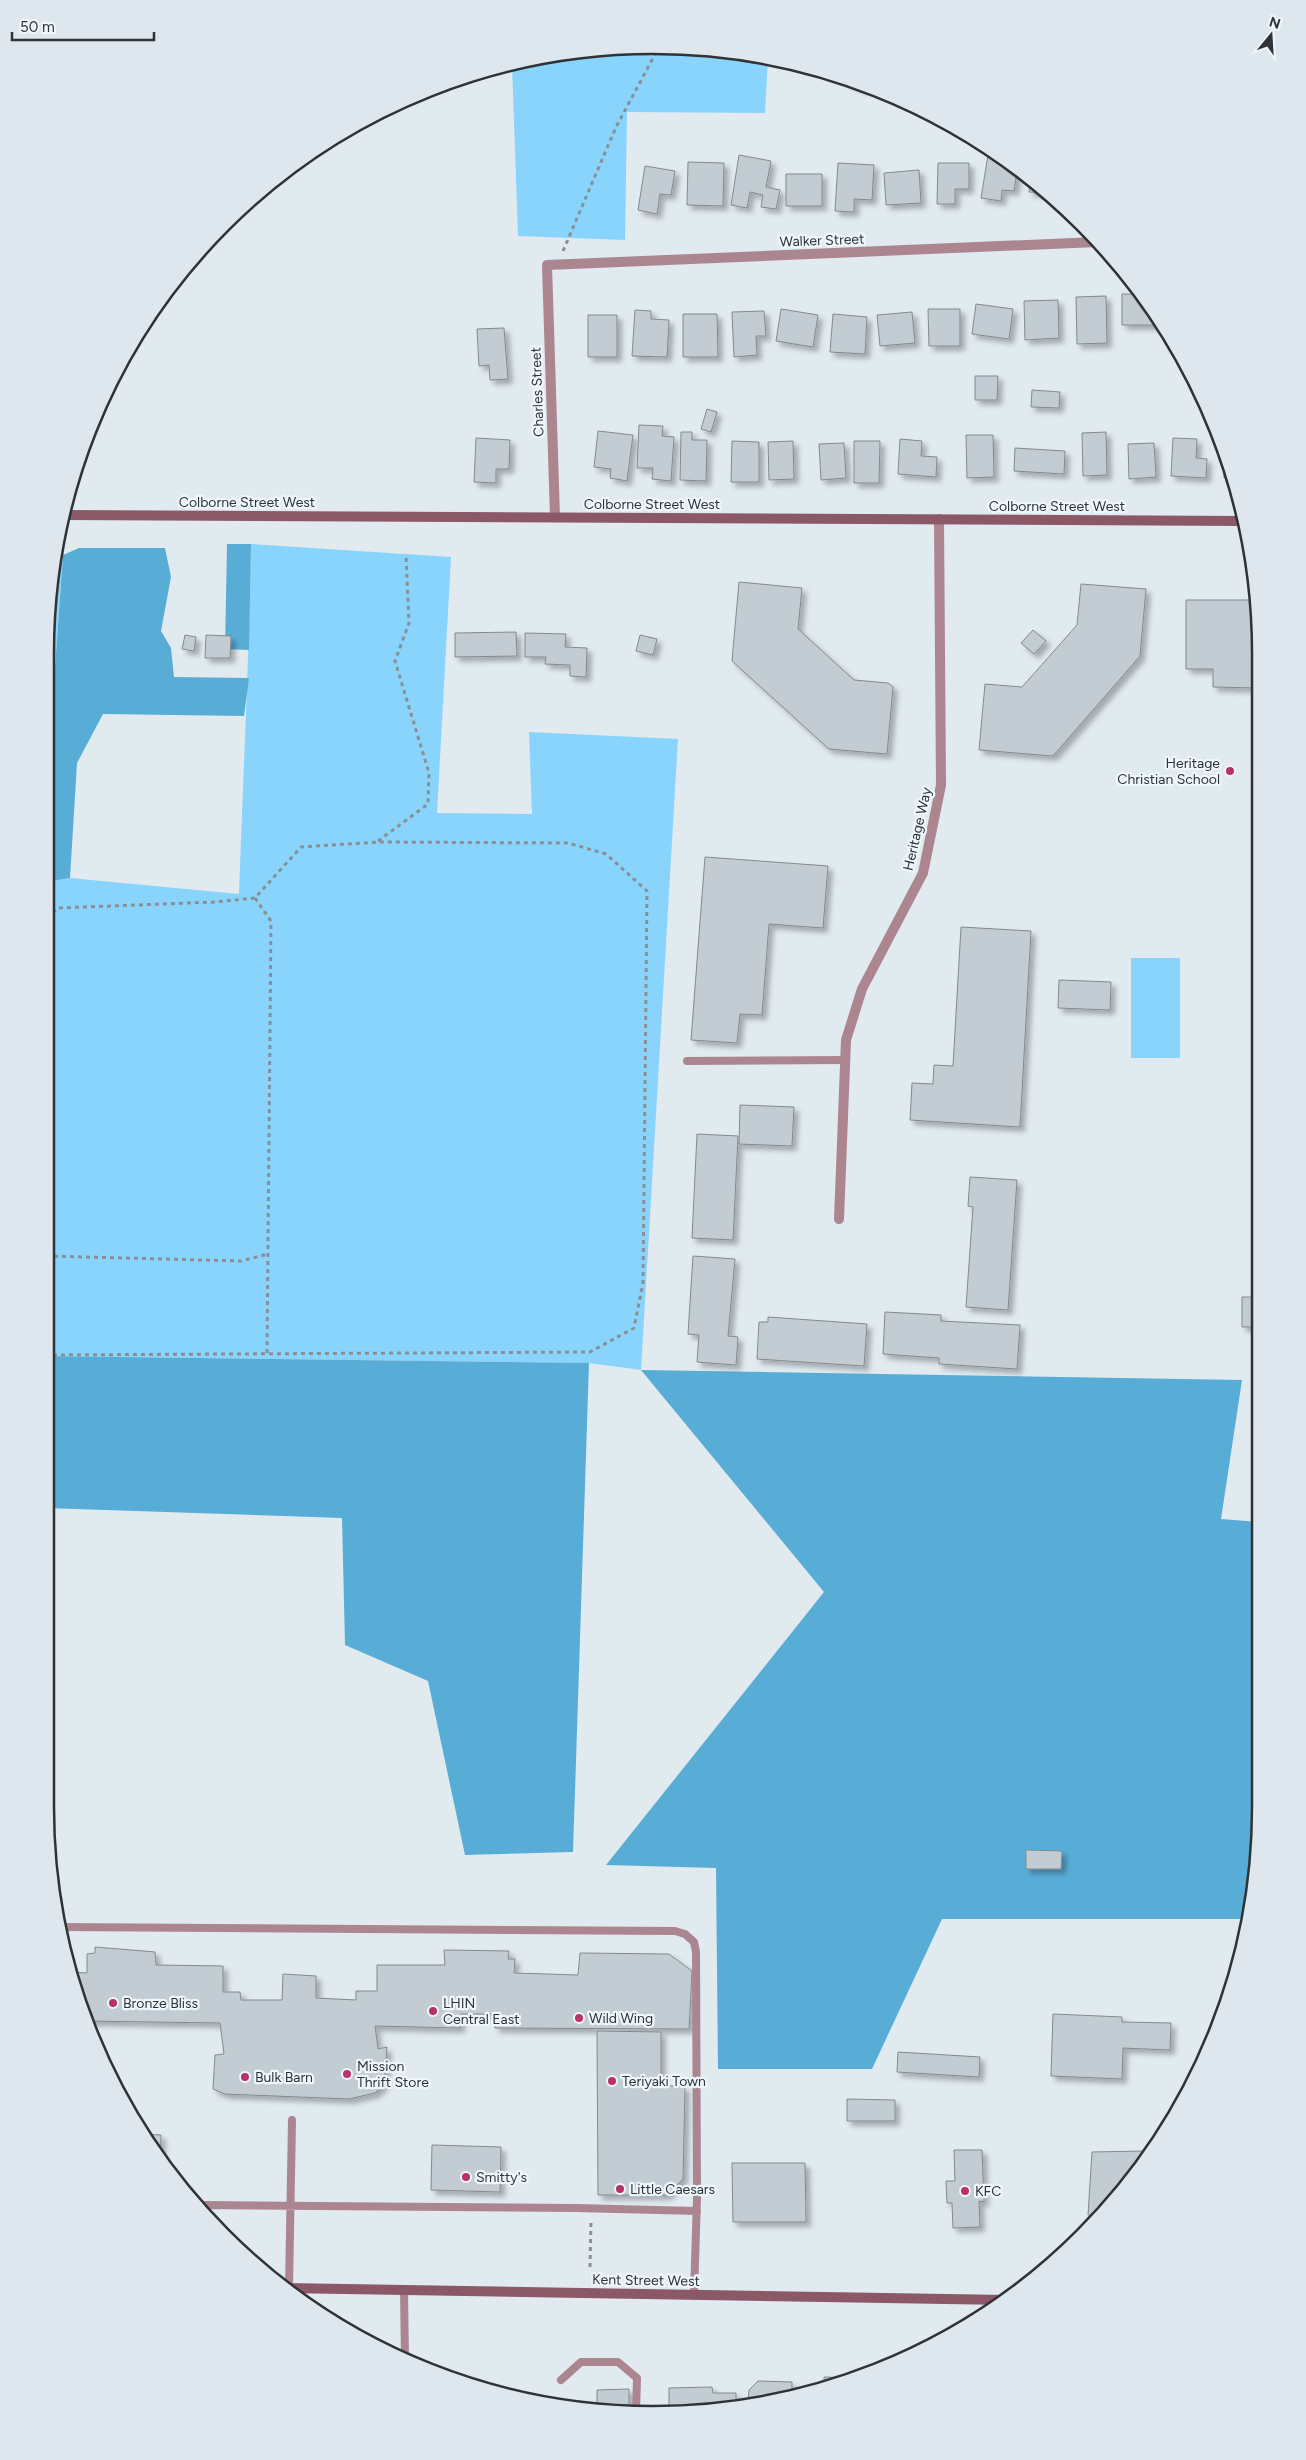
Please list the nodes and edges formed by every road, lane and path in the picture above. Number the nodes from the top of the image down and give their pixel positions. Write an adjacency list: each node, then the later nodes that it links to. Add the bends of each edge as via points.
1 (655, 54): 3 (path, via 616,127)
2 (1089, 242): 3 (street, Walker Street)
3 (552, 265): 5 (street, Charles Street)
4 (70, 515): 5 (street, Colborne Street West)
5 (555, 518): 6 (street, Colborne Street West)
6 (939, 520): 7 (street, Colborne Street West); 12 (street, Heritage Way, via 941,786 923,873 862,989 846,1040)
7 (1237, 521)
8 (406, 555): 9 (path, via 409,623 395,661 429,773 428,804)
9 (378, 842): 10 (path, via 301,847); 17 (path, via 568,843 606,854 647,891 643,1283 634,1328 590,1352)
10 (255, 898): 11 (path, via 58,908); 15 (path, via 271,921)
11 (54, 911)
12 (845, 1060): 13 (lane); 14 (street, Heritage Way)
13 (687, 1061)
14 (839, 1219)
15 (268, 1254): 16 (path, via 241,1261); 17 (path)
16 (54, 1256)
17 (267, 1354): 18 (path)
18 (54, 1355)
19 (66, 1927): 24 (lane, via 674,1931 685,1934 694,1942 696,1952)
20 (292, 2120): 22 (lane)
21 (205, 2205): 22 (lane)
22 (289, 2205): 23 (lane); 26 (lane)
23 (592, 2208): 24 (lane); 25 (path)
24 (697, 2211): 29 (lane)
25 (590, 2268)
26 (286, 2281)
27 (297, 2288): 28 (street, Kent Street West)
28 (404, 2290): 29 (street, Kent Street West); 31 (lane)
29 (694, 2294): 30 (street, Kent Street West)
30 (993, 2300)
31 (404, 2352)
32 (561, 2380): 33 (lane, via 581,2362 618,2362 637,2378)
33 (636, 2406)

